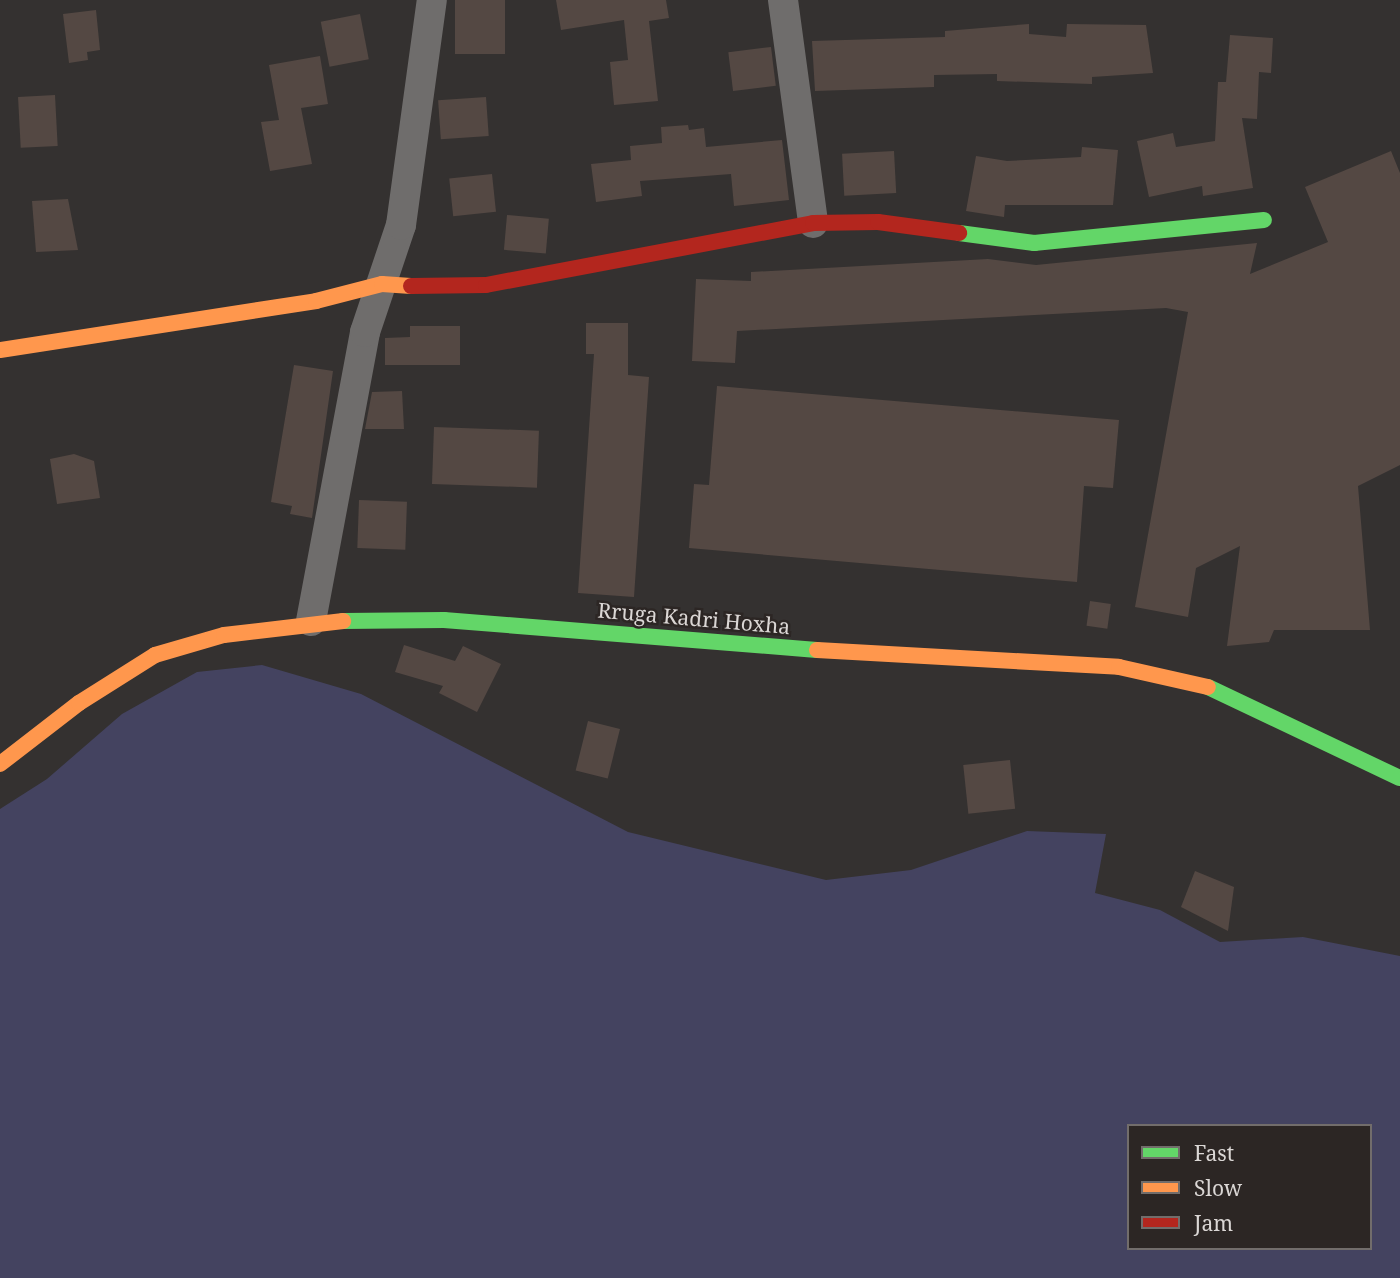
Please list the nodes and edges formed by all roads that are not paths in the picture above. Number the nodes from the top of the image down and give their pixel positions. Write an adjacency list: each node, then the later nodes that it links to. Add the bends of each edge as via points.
1 (432, 0): 5 (street, via 401,225)
2 (783, 0): 4 (street)
3 (1264, 220): 4 (main road, via 1034,243 877,222)
4 (813, 223): 5 (main road, via 486,285 444,289)
5 (382, 284): 6 (main road, via 316,301); 7 (street, via 365,331)
6 (0, 350)
7 (311, 621): 8 (main road, Rruga Kadri Hoxha, via 225,635 155,655 79,703); 9 (main road, Rruga Kadri Hoxha, via 498,623 890,656 1119,667 1182,678 1248,701)
8 (0, 764)
9 (1400, 778)

